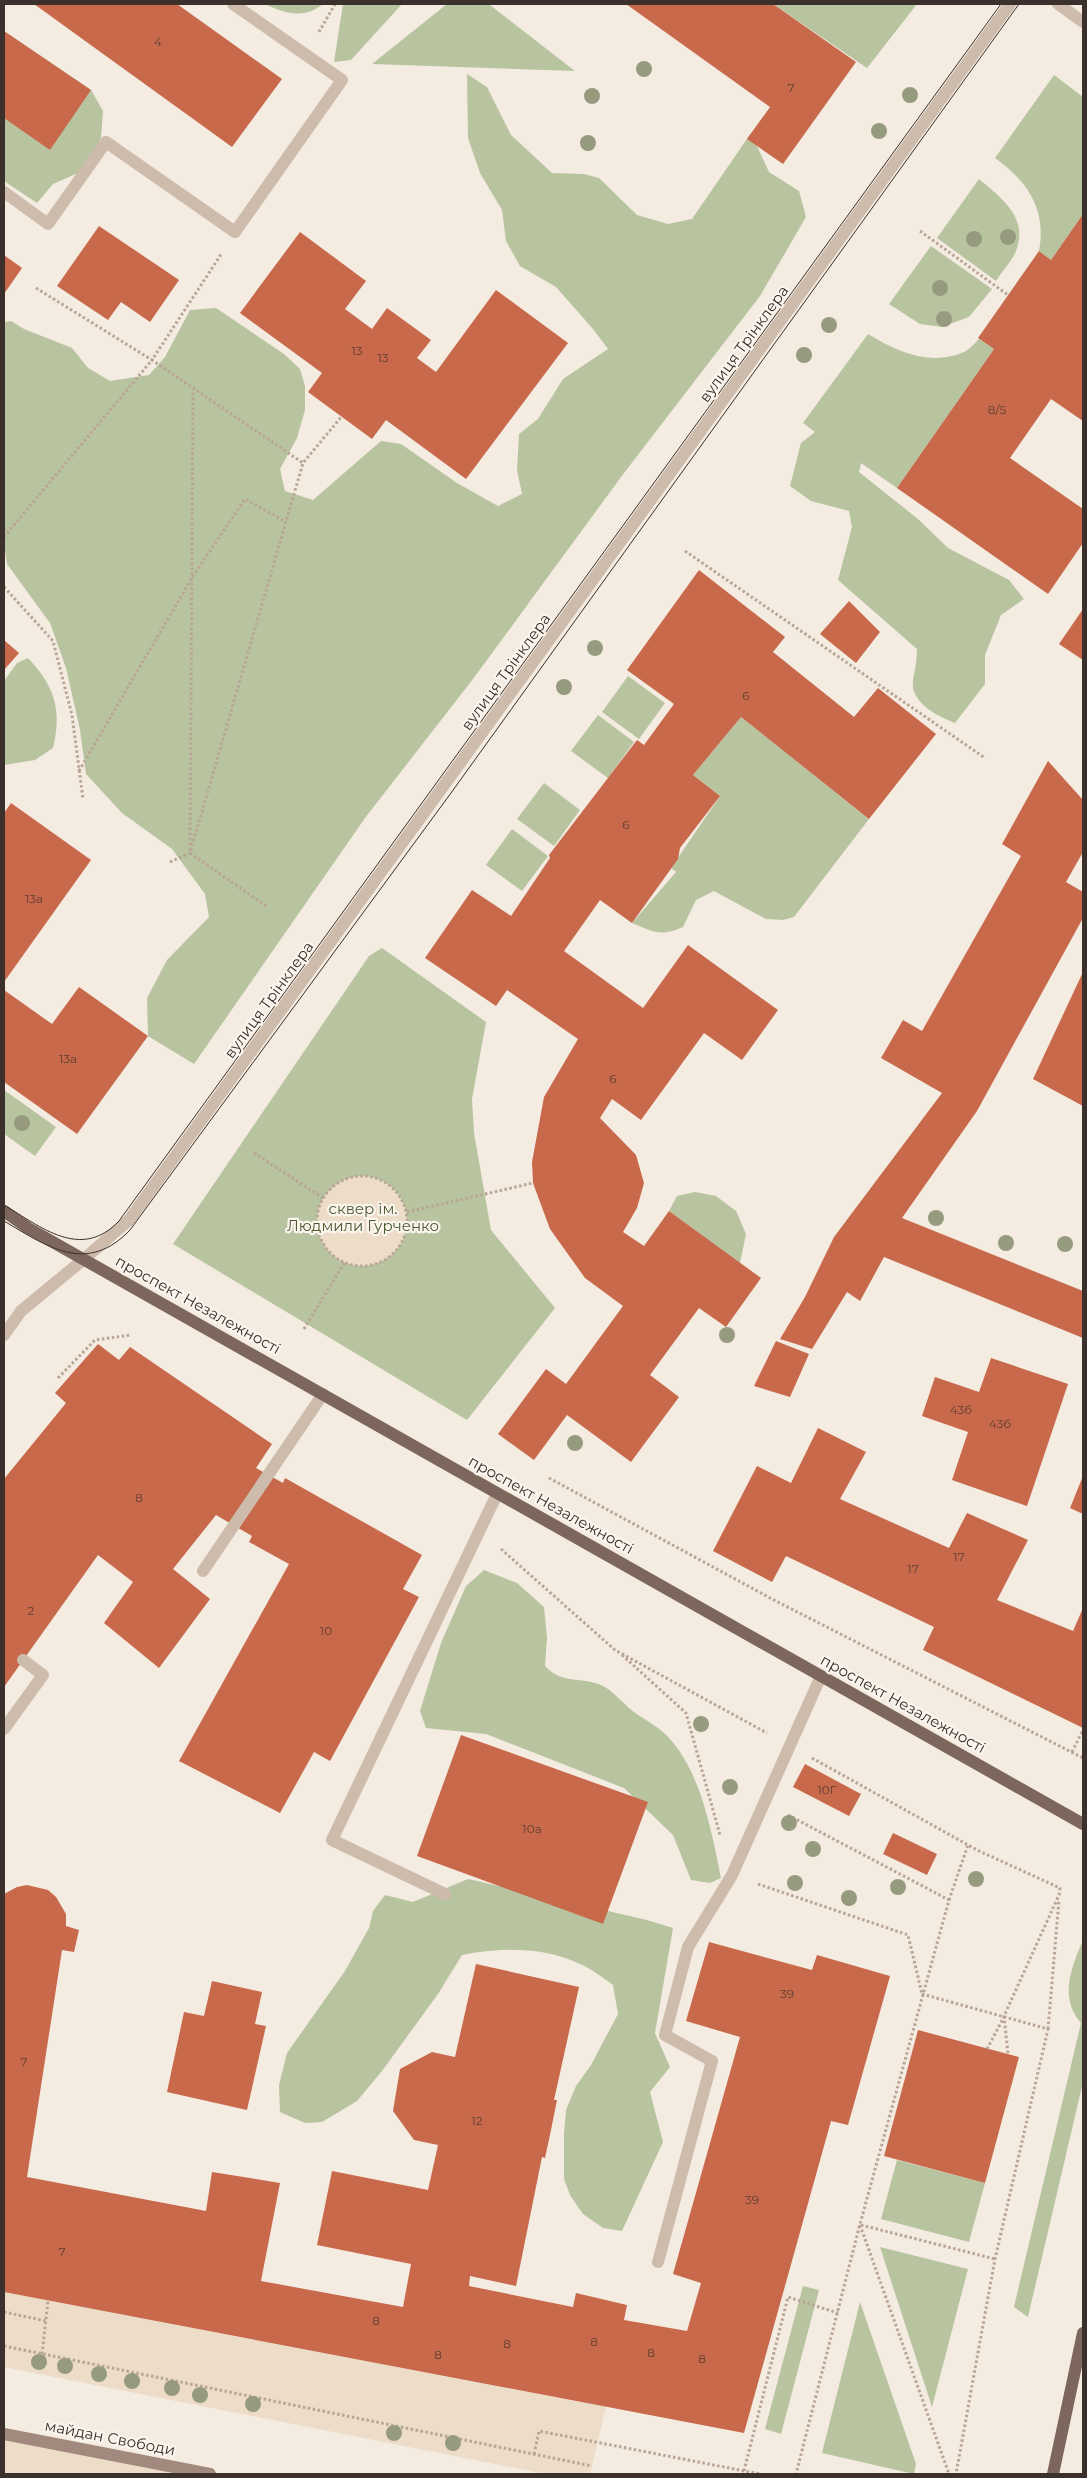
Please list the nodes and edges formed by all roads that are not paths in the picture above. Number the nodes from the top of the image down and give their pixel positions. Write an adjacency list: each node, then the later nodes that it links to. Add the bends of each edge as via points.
1 (233, 4): 5 (street, via 342,80 235,232 106,142 48,224)
2 (1010, 4): 7 (street, вулиця Трінклера, via 129,1220)
3 (1058, 4): 4 (street)
4 (1083, 22)
5 (4, 192)
6 (4, 1211): 7 (main road, проспект Незалежності)
7 (84, 1259): 8 (street, вулиця Трінклера, via 21,1311); 9 (main road, проспект Незалежності)
8 (4, 1335)
9 (323, 1394): 10 (main road, проспект Незалежності); 11 (street)
10 (498, 1494): 13 (main road, проспект Незалежності); 16 (street, via 332,1840)
11 (203, 1572)
12 (23, 1660): 14 (street, via 43,1675)
13 (821, 1676): 15 (main road, проспект Незалежності); 17 (street, via 735,1868 688,1947 665,2035 712,2061)
14 (4, 1728)
15 (1083, 1824)
16 (445, 1894)
17 (658, 2262)
18 (1083, 2333): 21 (main road)
19 (4, 2434): 20 (main road, майдан Свободи)
20 (210, 2474)
21 (1053, 2474)

